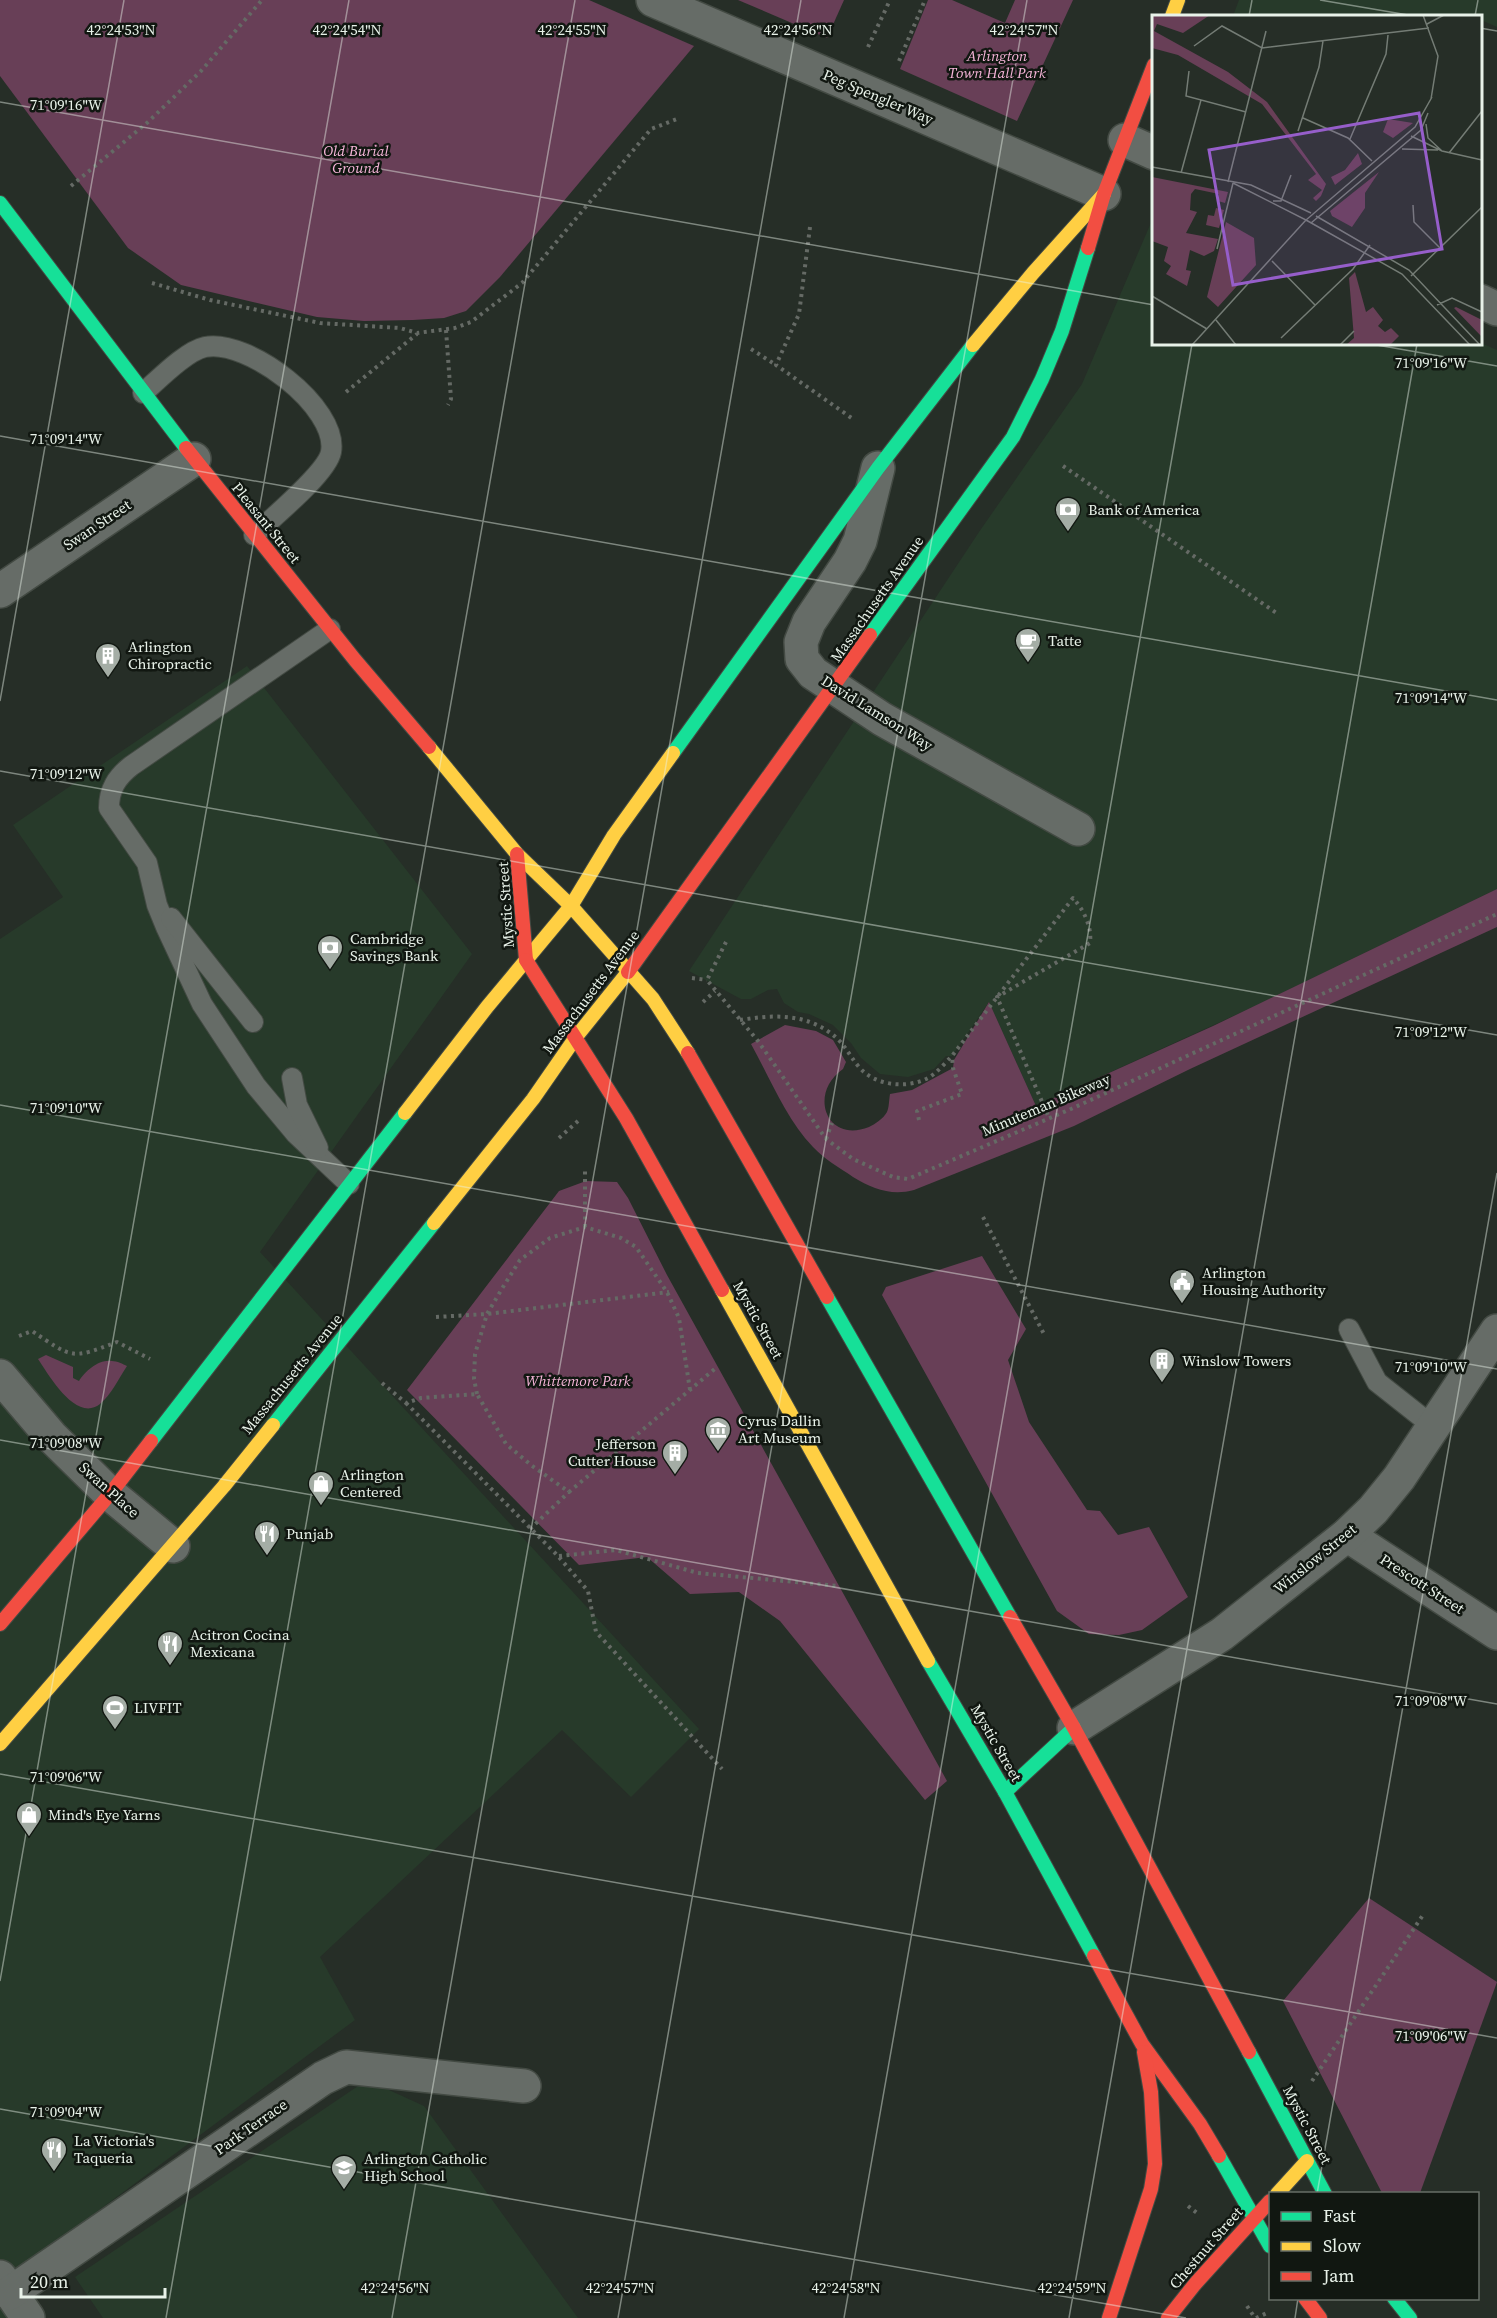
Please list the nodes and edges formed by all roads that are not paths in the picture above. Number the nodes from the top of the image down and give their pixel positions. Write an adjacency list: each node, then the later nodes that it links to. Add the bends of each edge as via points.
1 (653, 0): 6 (street, Peg Spengler Way)
2 (1178, 0): 3 (main road)
3 (1172, 15)
4 (1152, 76): 5 (main road, Massachusetts Avenue)
5 (1139, 147): 6 (main road, Massachusetts Avenue)
6 (1104, 194): 12 (main road, Massachusetts Avenue, via 983,333); 16 (main road, Massachusetts Avenue, via 1062,332 1013,437)
7 (0, 203): 10 (main road, Pleasant Street)
8 (1482, 302): 9 (street)
9 (1497, 309)
10 (143, 393): 11 (main road, Pleasant Street); 13 (lane, via 205,346 229,348 267,363 315,406 330,432 331,452 323,469)
11 (194, 459): 13 (main road, Pleasant Street); 14 (street, Swan Street)
12 (878, 468): 16 (street, David Lamson Way, via 860,542 809,622 801,642 802,659 813,673); 20 (main road, Massachusetts Avenue, via 614,835)
13 (254, 535): 15 (main road, Pleasant Street)
14 (0, 591)
15 (330, 629): 18 (main road, Pleasant Street); 19 (lane, via 119,776 112,787 109,808 147,863)
16 (834, 687): 17 (street, David Lamson Way, via 882,719); 22 (main road, Massachusetts Avenue)
17 (1078, 829)
18 (517, 854): 20 (main road, Mystic Street); 21 (main road, Mystic Street)
19 (153, 890): 23 (lane, via 174,924); 26 (lane, via 202,1004 256,1086)
20 (571, 906): 21 (main road, Massachusetts Avenue); 22 (main road, Mystic Street)
21 (526, 960): 24 (main road, Mystic Street); 27 (main road, Massachusetts Avenue)
22 (628, 972): 24 (main road, Massachusetts Avenue); 37 (main road, Mystic Street, via 653,999 682,1043)
23 (253, 1022)
24 (576, 1037): 34 (main road, Massachusetts Avenue, via 533,1099); 39 (main road, Mystic Street, via 626,1118)
25 (292, 1078): 26 (lane, via 297,1105)
26 (321, 1159): 27 (lane)
27 (349, 1184): 32 (main road, Massachusetts Avenue)
28 (1349, 1329): 31 (lane, via 1377,1382)
29 (1497, 1331): 31 (street, Winslow Street)
30 (0, 1376): 32 (street, Swan Place, via 51,1436)
31 (1434, 1427): 33 (street, Winslow Street, via 1399,1478)
32 (110, 1494): 34 (street, Swan Place); 35 (main road, Massachusetts Avenue)
33 (1347, 1535): 36 (street, Prescott Street); 37 (street, Winslow Street, via 1222,1634)
34 (173, 1546): 38 (main road, Massachusetts Avenue)
35 (0, 1624)
36 (1497, 1633)
37 (1074, 1728): 39 (main road); 42 (main road, Mystic Street)
38 (0, 1744)
39 (1005, 1792): 40 (main road, Mystic Street)
40 (1142, 2044): 46 (main road, Mystic Street, via 1200,2124); 51 (main road, via 1151,2092 1155,2164 1151,2189)
41 (524, 2086): 48 (street, Park Terrace, via 342,2067)
42 (1307, 2161): 43 (main road); 44 (main road, Mystic Street)
43 (1278, 2192)
44 (1325, 2192)
45 (1269, 2201): 46 (main road, Chestnut Street)
46 (1253, 2219): 47 (main road, Mystic Street); 52 (main road, Chestnut Street)
47 (1269, 2244)
48 (13, 2296)
49 (1306, 2300): 53 (main road)
50 (1396, 2300): 54 (main road)
51 (1109, 2318)
52 (1168, 2318)
53 (1320, 2318)
54 (1410, 2318)

